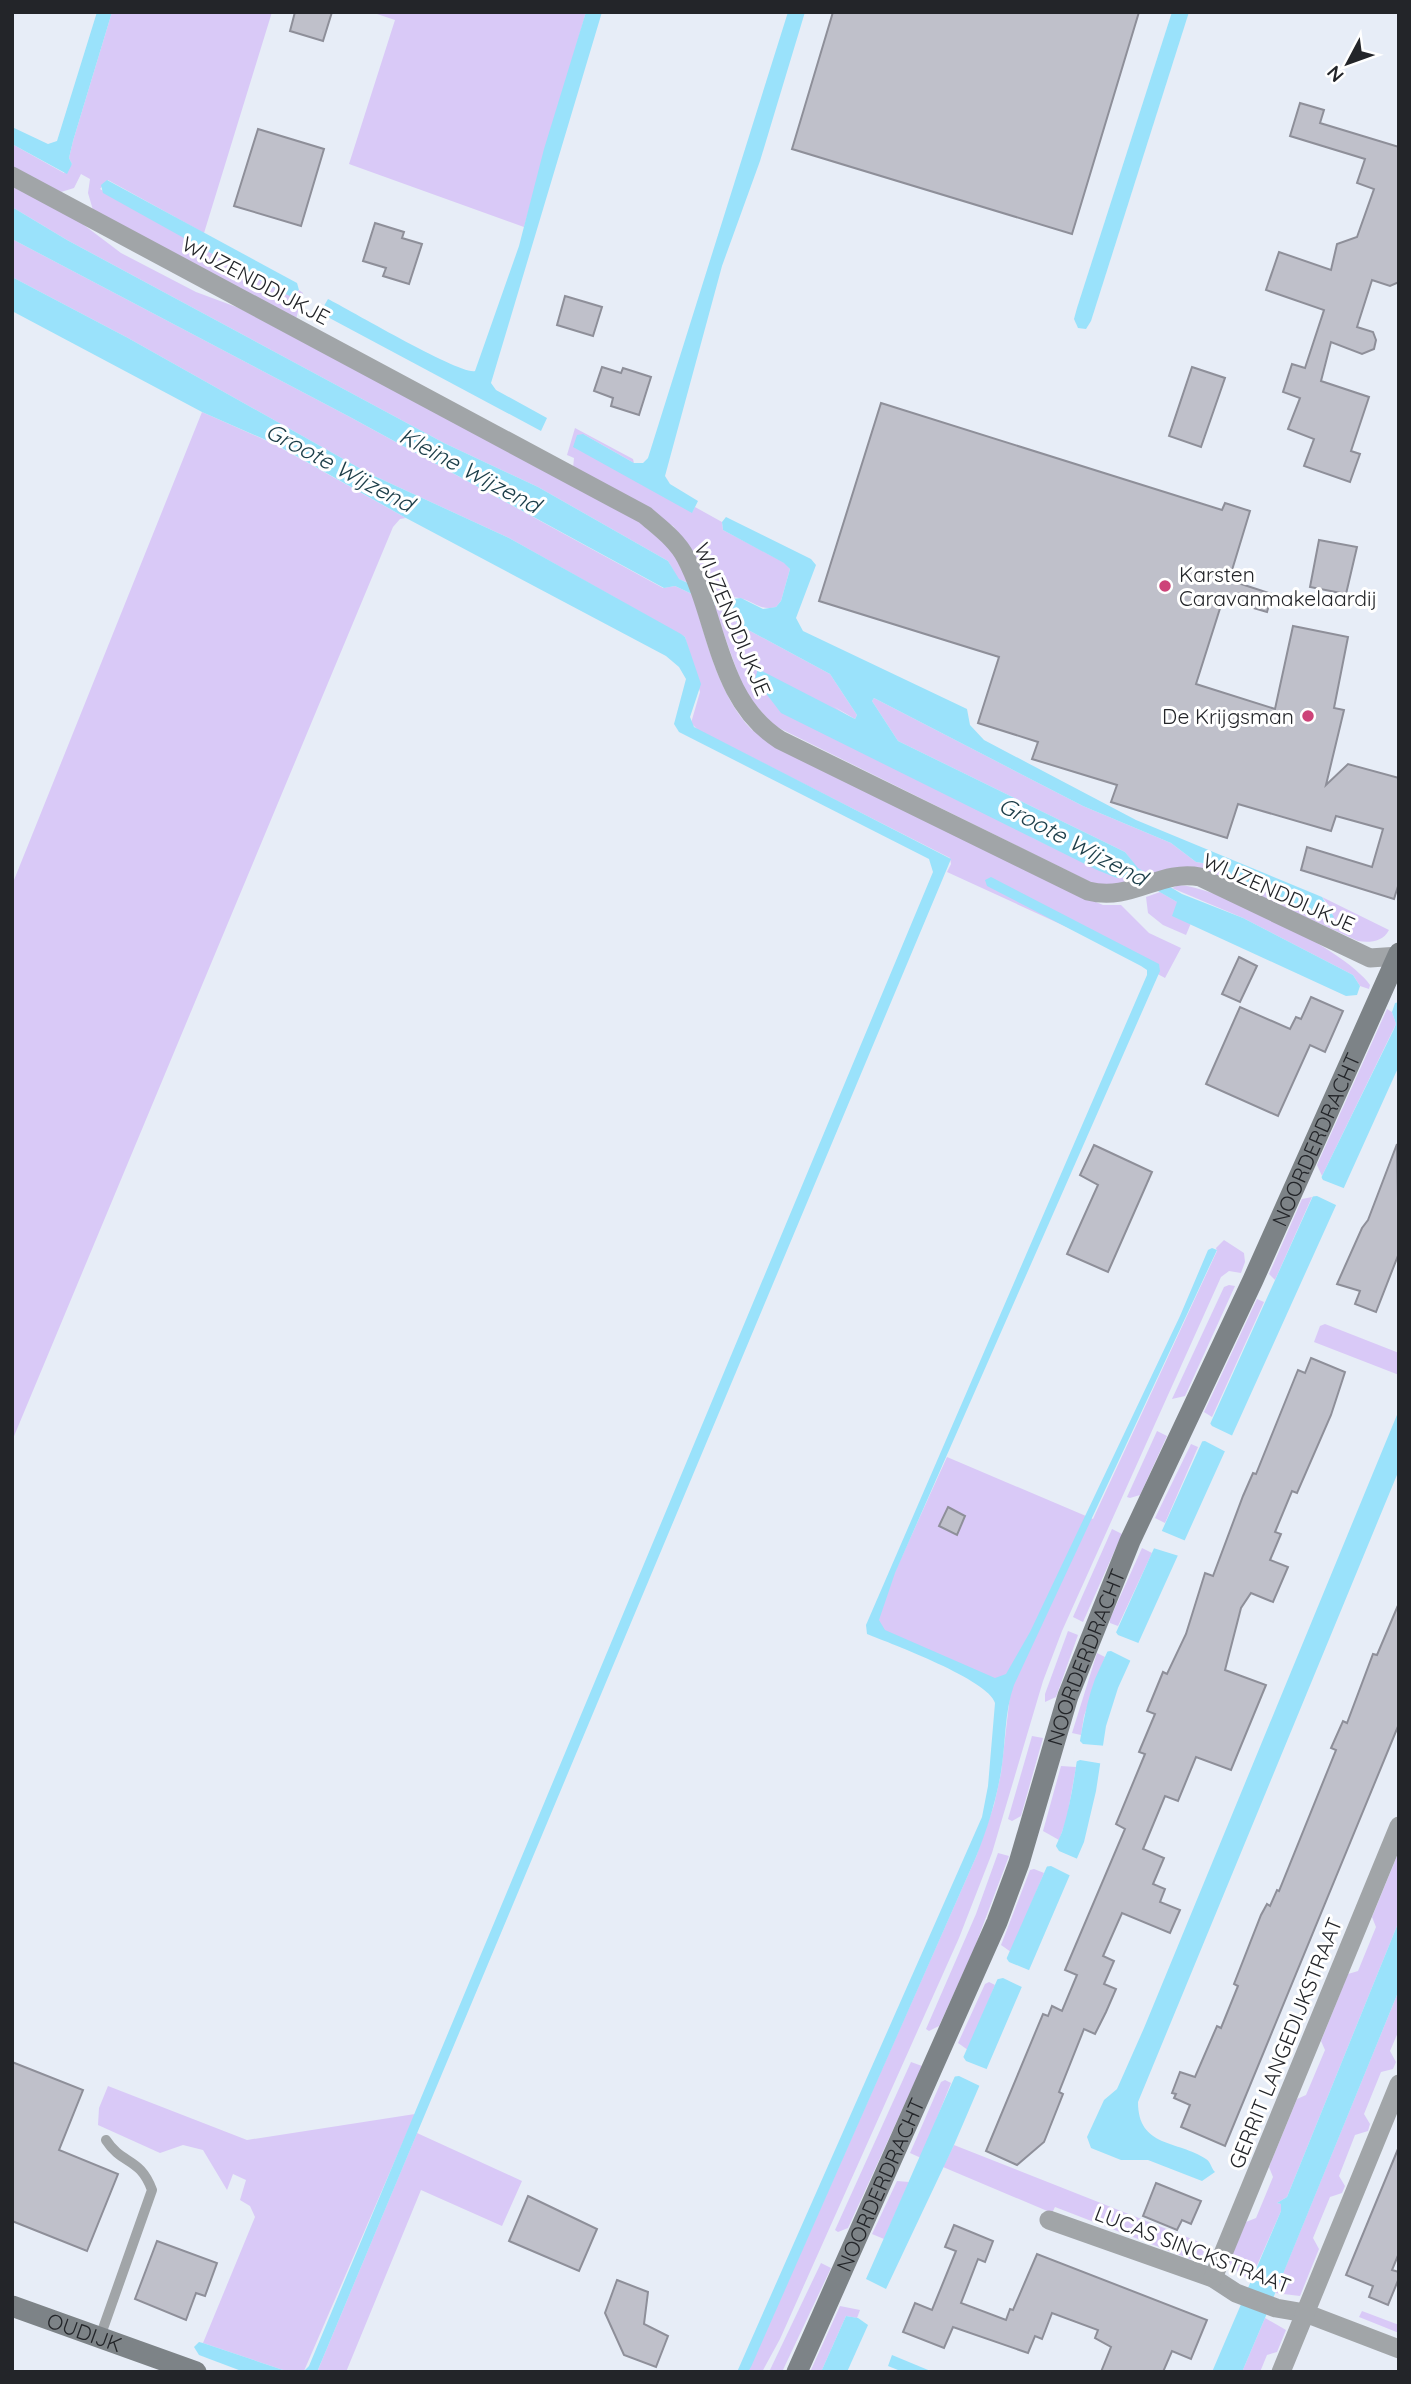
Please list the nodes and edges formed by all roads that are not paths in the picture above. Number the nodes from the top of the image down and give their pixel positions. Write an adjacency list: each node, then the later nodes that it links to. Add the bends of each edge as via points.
1 (12, 176): 2 (street, WIJZENDDIJKJE, via 626,504 663,530 695,577 739,699 768,732 1088,891 1115,895 1174,876 1205,879 1370,958)
2 (1398, 955): 13 (street, NOORDERDRACHT, via 1257,1283 1130,1541 1068,1696 997,1922)
3 (1399, 1826): 7 (street, GERRIT LANGEDIJKSTRAAT)
4 (1399, 2084): 9 (street)
5 (106, 2140): 10 (lane, via 146,2172 152,2190)
6 (1049, 2220): 7 (street, LUCAS SINCKSTRAAT)
7 (1213, 2278): 9 (street, LUCAS SINCKSTRAAT, via 1236,2293)
8 (12, 2306): 10 (street, OUDIJK)
9 (1306, 2313): 11 (street, LUCAS SINCKSTRAAT); 14 (street)
10 (100, 2337): 12 (street, OUDIJK)
11 (1399, 2349)
12 (196, 2372)
13 (797, 2372)
14 (1281, 2372)

